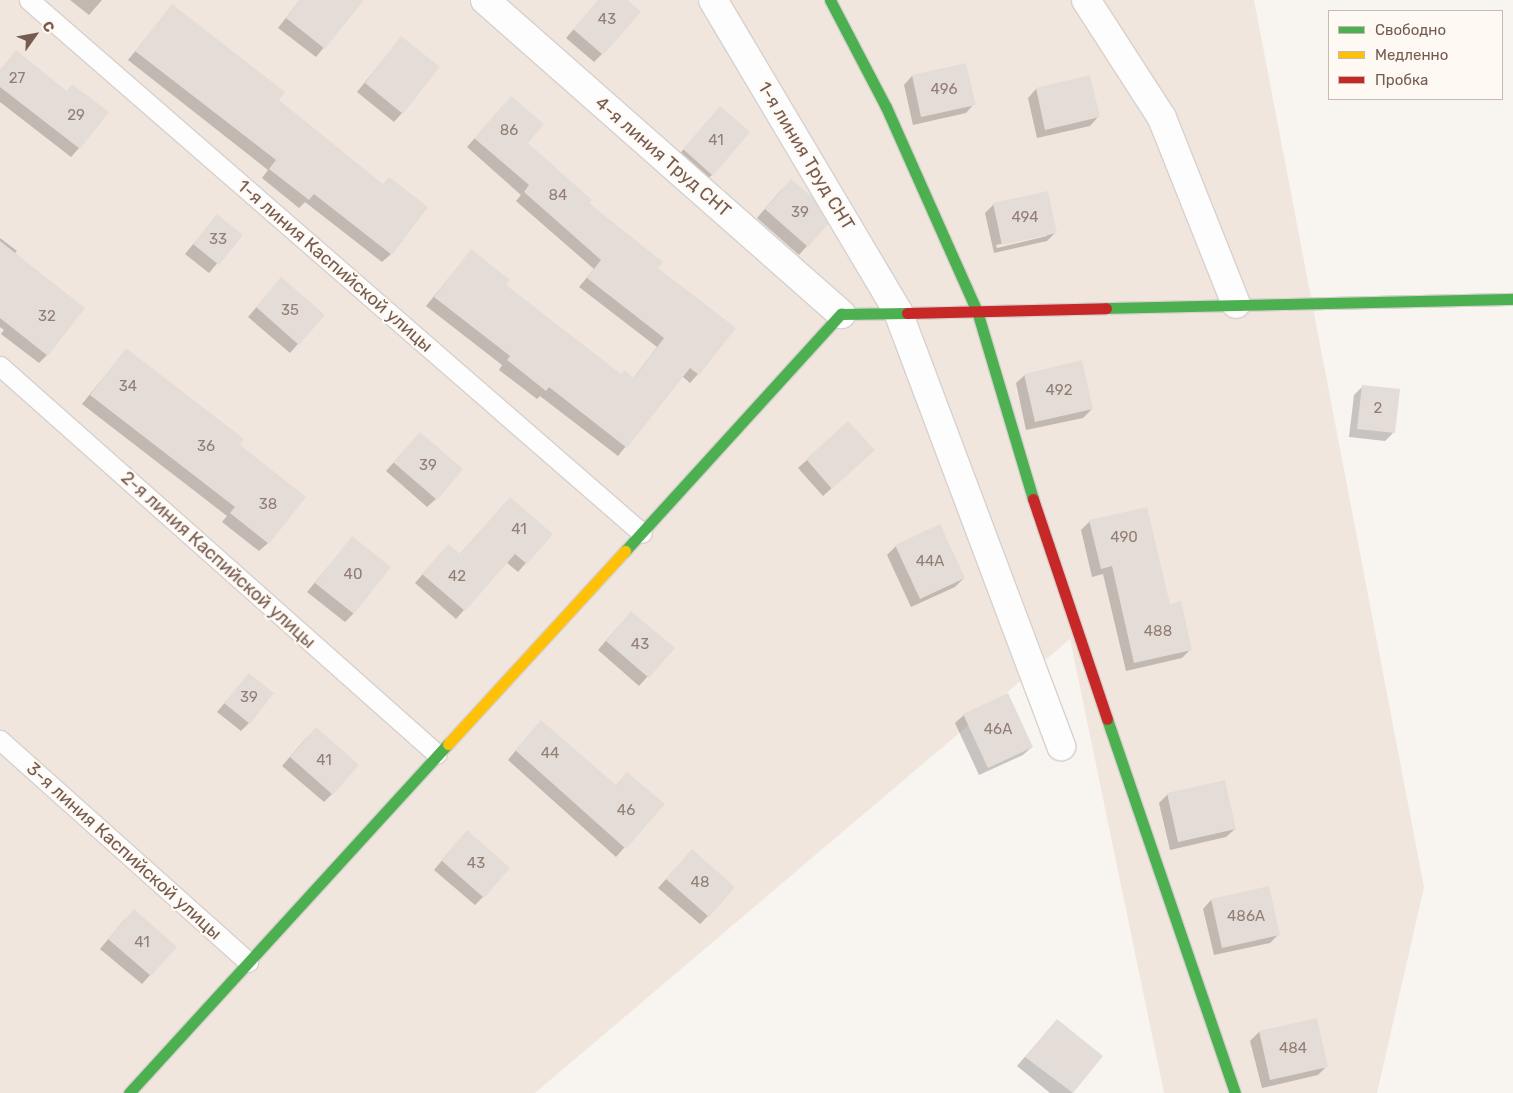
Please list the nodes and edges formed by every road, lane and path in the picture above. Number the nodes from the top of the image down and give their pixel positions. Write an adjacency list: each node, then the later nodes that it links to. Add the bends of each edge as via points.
1 (29, 0): 12 (lane, 1-я линия Каспийской улицы)
2 (486, 0): 10 (street, 4-я линия Труд СНТ)
3 (714, 0): 9 (street, 1-я линия Труд СНТ)
4 (830, 0): 8 (street, via 886,107)
5 (1086, 0): 7 (street, via 1162,118)
6 (1513, 299): 7 (street)
7 (1236, 304): 8 (street)
8 (976, 311): 9 (street); 18 (street, via 1042,530)
9 (898, 312): 10 (street); 14 (street, 1-я линия Труд СНТ)
10 (841, 314): 12 (street)
11 (0, 366): 15 (lane, 2-я линия Каспийской улицы)
12 (642, 533): 15 (street)
13 (0, 740): 16 (lane, 3-я линия Каспийской улицы)
14 (1061, 746)
15 (437, 754): 16 (street)
16 (248, 962): 17 (street)
17 (129, 1093)
18 (1235, 1093)

